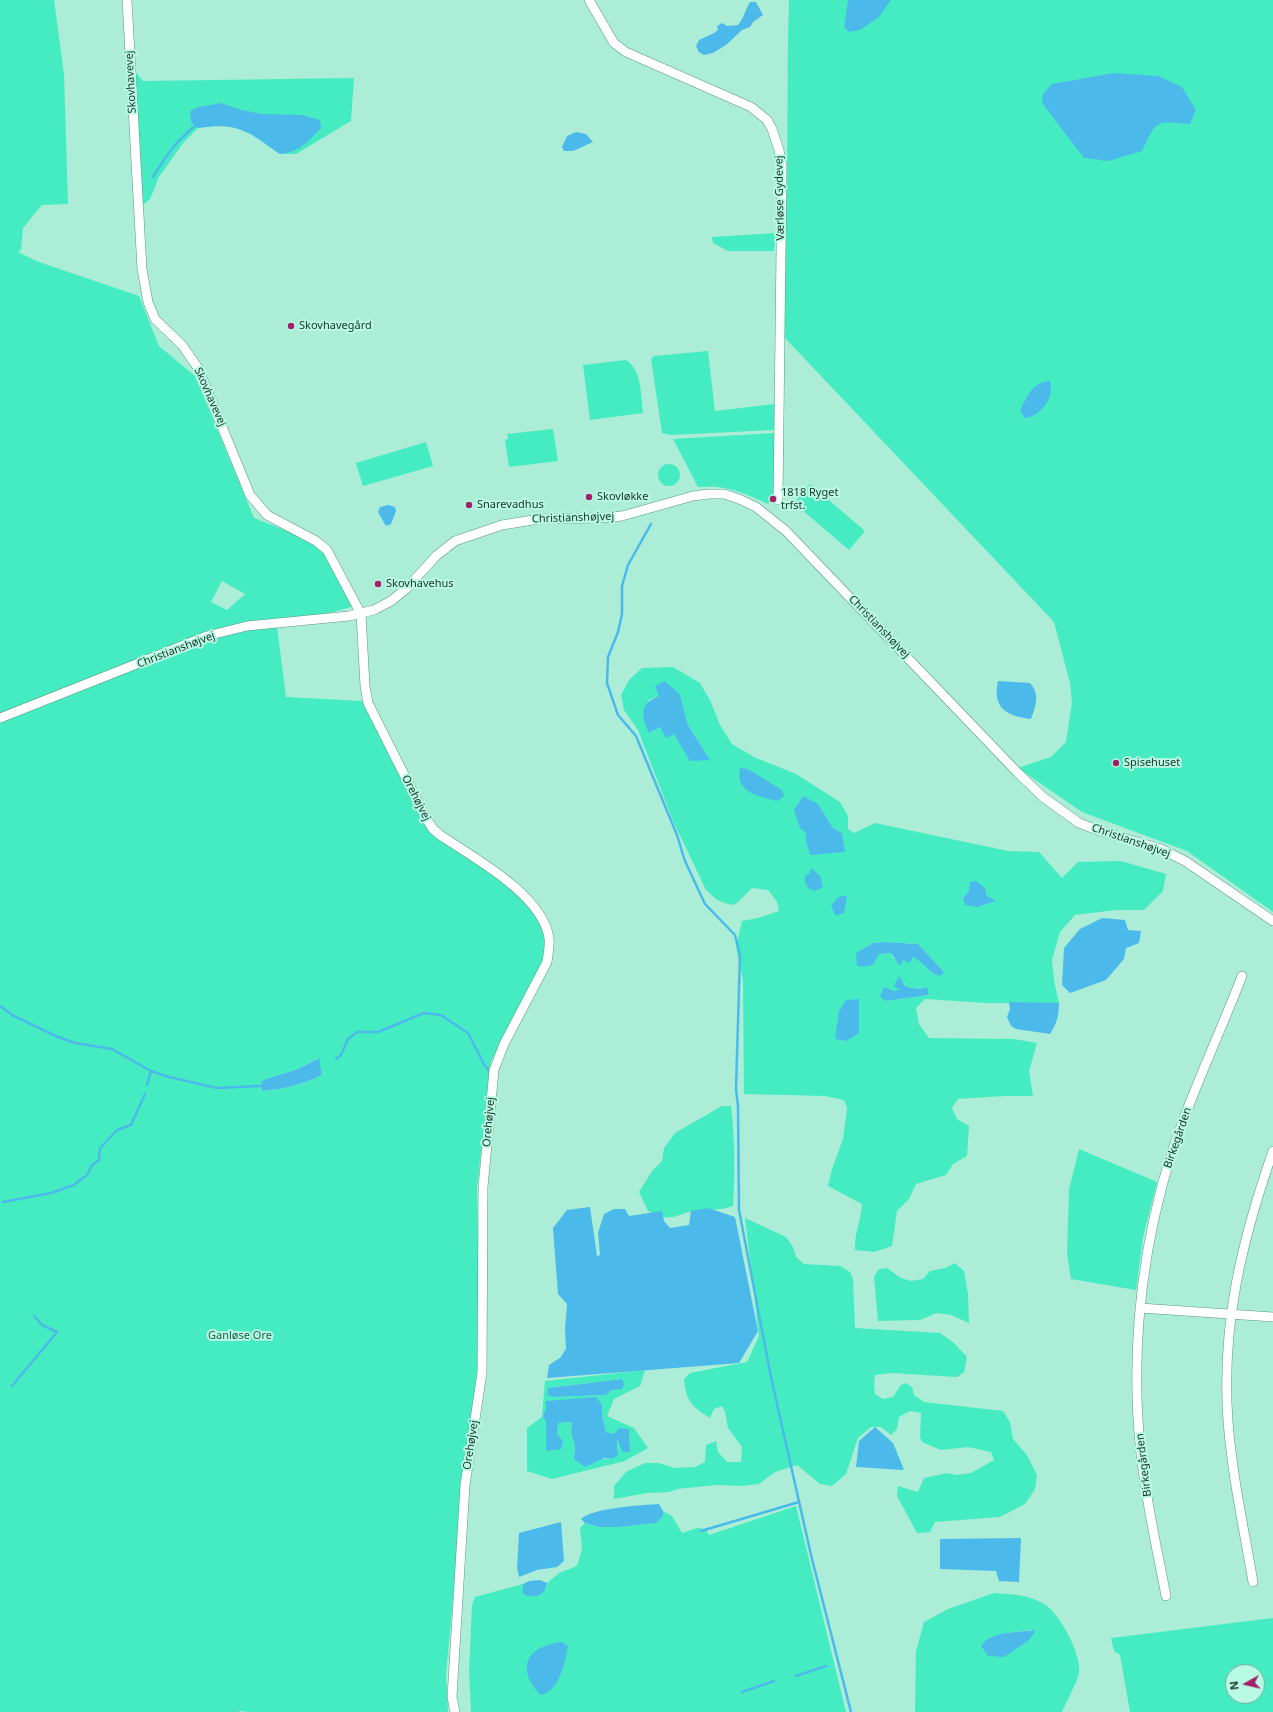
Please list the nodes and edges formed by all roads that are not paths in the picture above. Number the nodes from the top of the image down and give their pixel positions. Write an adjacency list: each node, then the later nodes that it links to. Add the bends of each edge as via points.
1 (127, 0): 4 (street, Skovhavevej, via 142,269 148,302 155,319 182,345 198,368 250,495 267,515 316,541 327,550)
2 (589, 0): 3 (street, Værløse Gydevej, via 614,43 626,52 751,107 767,120 776,138 782,167)
3 (778, 500)
4 (361, 614): 5 (street, Christianshøjvej, via 247,626 207,636); 6 (street, Christianshøjvej, via 391,601 446,548 455,541 479,532 539,519 622,516 693,496 724,494 739,499 756,507 786,530 1043,797 1079,822 1185,860); 14 (street, Orehøjvej, via 368,703 426,818 440,835 514,885 538,912 548,937 547,962 504,1044 494,1070 483,1186 482,1373 464,1485 452,1697)
5 (0, 718)
6 (1273, 921)
7 (1242, 976): 9 (street, Birkegården, via 1196,1087 1165,1174 1150,1236)
8 (1273, 1151): 10 (street, via 1252,1212 1240,1262)
9 (1140, 1308): 10 (street); 13 (street, Birkegården, via 1137,1402 1141,1453)
10 (1232, 1313): 11 (street); 12 (street, via 1227,1361 1228,1426)
11 (1273, 1317)
12 (1253, 1582)
13 (1166, 1596)
14 (455, 1712)

